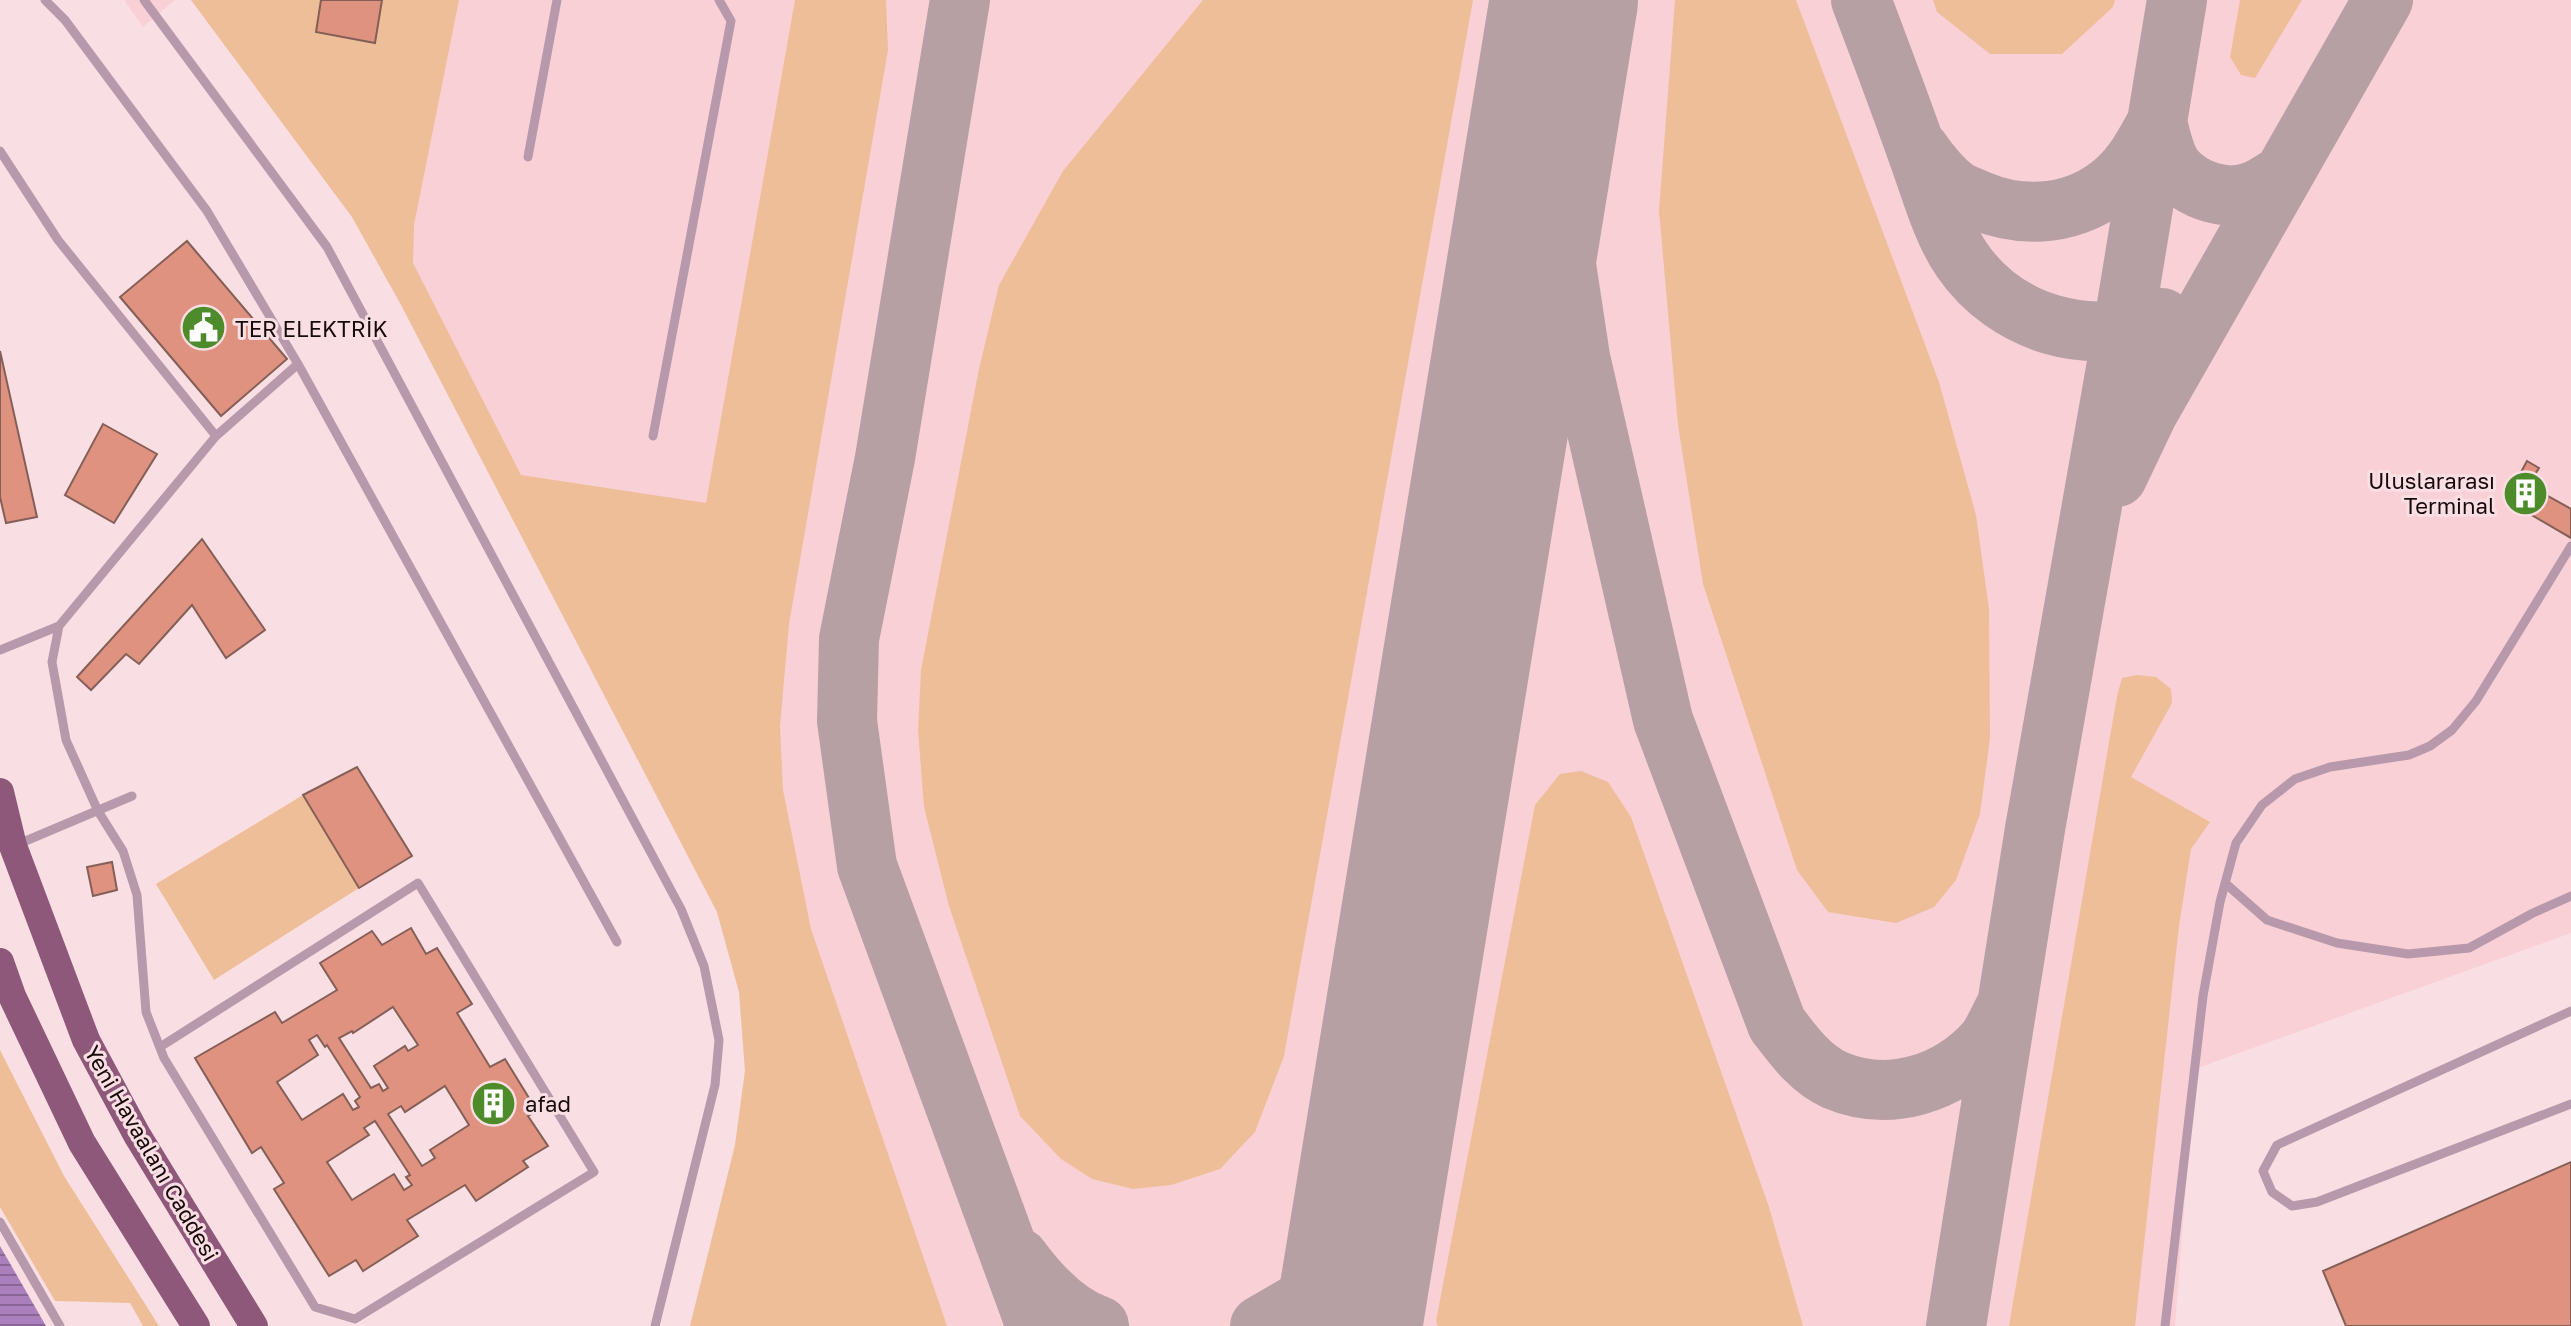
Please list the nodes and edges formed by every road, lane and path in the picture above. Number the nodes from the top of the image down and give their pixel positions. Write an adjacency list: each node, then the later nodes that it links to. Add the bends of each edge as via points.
1 (45, 0): 7 (lane, via 207,211)
2 (144, 0): 28 (lane, via 327,247 681,909 704,966 719,1040 715,1085)
3 (557, 0): 6 (lane)
4 (719, 0): 9 (lane, via 731,21)
5 (0, 151): 8 (lane, via 58,240)
6 (528, 157)
7 (298, 364): 8 (lane); 19 (lane)
8 (216, 436): 11 (lane)
9 (653, 436)
10 (2571, 546): 17 (lane, via 2476,701 2452,730 2409,755 2330,767 2295,779 2262,805 2236,843)
11 (59, 626): 12 (lane); 15 (lane, via 52,662 66,740)
12 (0, 650)
13 (0, 792): 16 (main road, Yeni Havaalanı Caddesi)
14 (132, 796): 15 (lane)
15 (98, 811): 16 (lane); 22 (lane, via 123,851 137,895 146,1012)
16 (11, 857): 27 (main road, Yeni Havaalanı Caddesi, via 86,1040 137,1135)
17 (2225, 883): 18 (lane, via 2267,920 2337,943 2408,954 2469,948); 29 (lane, via 2203,996)
18 (2571, 896)
19 (617, 942)
20 (0, 962): 26 (main road, via 82,1143)
21 (2571, 1011): 23 (lane, via 2277,1145 2263,1171 2272,1192 2292,1206 2317,1202)
22 (160, 1047): 22 (lane, via 315,1307 355,1319 594,1172 418,883)
23 (2571, 1104)
24 (0, 1222): 25 (lane)
25 (60, 1326)
26 (196, 1326)
27 (254, 1326)
28 (655, 1326)
29 (2165, 1326)

